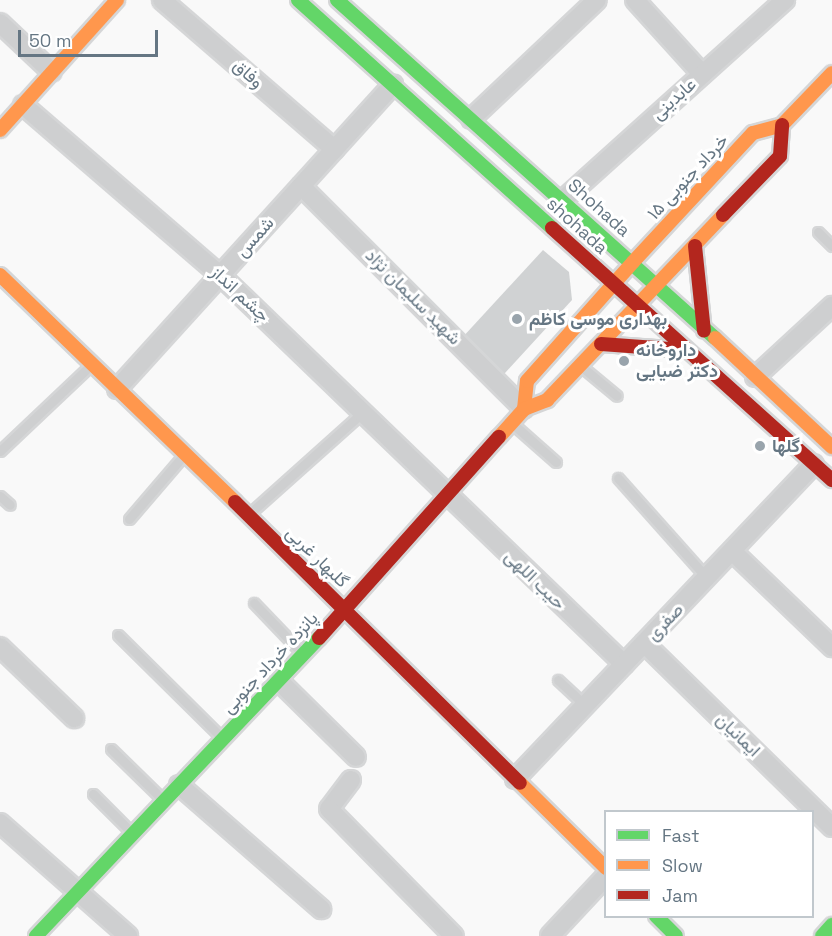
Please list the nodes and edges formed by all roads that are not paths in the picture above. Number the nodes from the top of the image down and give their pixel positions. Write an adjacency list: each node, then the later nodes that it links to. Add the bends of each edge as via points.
1 (117, 0): 9 (street)
2 (162, 0): 17 (street, وفاق)
3 (298, 0): 12 (street, shohada)
4 (337, 0): 14 (street, Shohada)
5 (635, 0): 11 (street)
6 (785, 0): 11 (street, عابدینی)
7 (593, 1): 14 (street)
8 (0, 23): 9 (street)
9 (52, 72): 13 (street)
10 (832, 73): 15 (street, via 823,89)
11 (702, 74): 19 (street, عابدینی)
12 (393, 85): 17 (street, شمس); 26 (street, shohada)
13 (23, 105): 16 (street); 25 (street, چشم انداز)
14 (471, 119): 19 (street, Shohada)
15 (782, 125): 21 (street, via 780,156); 23 (street, ۱۵ خرداد جنوبی, via 753,134)
16 (0, 130)
17 (334, 149): 18 (street, شمس)
18 (301, 186): 25 (street, شمس); 38 (street, شهید سلیمان نژاد)
19 (563, 200): 23 (street, Shohada)
20 (818, 232): 22 (lane)
21 (695, 246): 27 (street); 30 (street)
22 (832, 246)
23 (633, 262): 26 (street, ۱۵ خرداد جنوبی); 27 (street, Shohada)
24 (0, 275): 33 (street, گلبهار غربی)
25 (220, 275): 36 (street, شمس); 39 (street, چشم انداز)
26 (614, 284): 28 (street, shohada); 38 (street, ۱۵ خرداد جنوبی, via 527,381)
27 (657, 286): 28 (street); 30 (street, Shohada)
28 (638, 305): 31 (street); 32 (street, shohada)
29 (832, 306): 35 (street)
30 (704, 331): 35 (street, Shohada)
31 (601, 344): 32 (street); 34 (street)
32 (684, 350): 45 (street, shohada)
33 (92, 364): 36 (street, گلبهار غربی); 42 (lane)
34 (580, 366): 37 (lane); 38 (street, via 547,400)
35 (755, 377): 41 (street, Shohada)
36 (117, 389): 43 (street, گلبهار غربی)
37 (617, 396)
38 (525, 409): 40 (street, پانزده خرداد جنوبی)
39 (362, 413): 48 (street, چشم انداز); 51 (lane)
40 (512, 423): 44 (lane); 48 (street, پانزده خرداد جنوبی)
41 (832, 447)
42 (0, 451)
43 (185, 454): 51 (street, گلبهار غربی); 52 (lane)
44 (556, 462)
45 (814, 464): 47 (street, shohada); 53 (street, صفری)
46 (618, 478): 54 (lane)
47 (832, 480)
48 (447, 495): 56 (street, پانزده خرداد جنوبی); 62 (street, حیب اللهی)
49 (0, 496): 50 (lane)
50 (10, 505)
51 (248, 515): 56 (street, گلبهار غربی)
52 (129, 519)
53 (732, 551): 54 (street, صفری); 60 (street)
54 (707, 578): 58 (street, صفری)
55 (254, 603): 61 (lane)
56 (345, 609): 61 (street, پانزده خرداد جنوبی); 70 (street, گلبهار غربی)
57 (118, 635): 67 (lane)
58 (644, 643): 62 (street, صفری); 76 (street, ایمانیان)
59 (0, 647): 66 (street)
60 (832, 647)
61 (304, 655): 64 (street, پانزده خرداد جنوبی)
62 (624, 664): 65 (street, صفری)
63 (558, 680): 65 (lane)
64 (279, 681): 67 (street, پانزده خرداد جنوبی); 69 (street)
65 (585, 705): 70 (street, صفری)
66 (74, 718)
67 (223, 739): 72 (street, پانزده خرداد جنوبی)
68 (111, 749): 74 (lane)
69 (356, 757)
70 (515, 779): 78 (street, گلبهار غربی)
71 (351, 780): 86 (street, via 329,809)
72 (179, 785): 74 (street, پانزده خرداد جنوبی); 81 (street)
73 (93, 794): 77 (lane)
74 (164, 801): 77 (street, پانزده خرداد جنوبی)
75 (0, 823): 80 (street)
76 (832, 827)
77 (133, 833): 80 (street, پانزده خرداد جنوبی)
78 (604, 866)
79 (604, 878): 87 (street)
80 (79, 892): 84 (street, پانزده خرداد جنوبی); 85 (street)
81 (321, 909)
82 (658, 918): 88 (street)
83 (832, 925): 89 (street)
84 (36, 936)
85 (128, 936)
86 (454, 936)
87 (550, 936)
88 (676, 936)
89 (822, 936)

